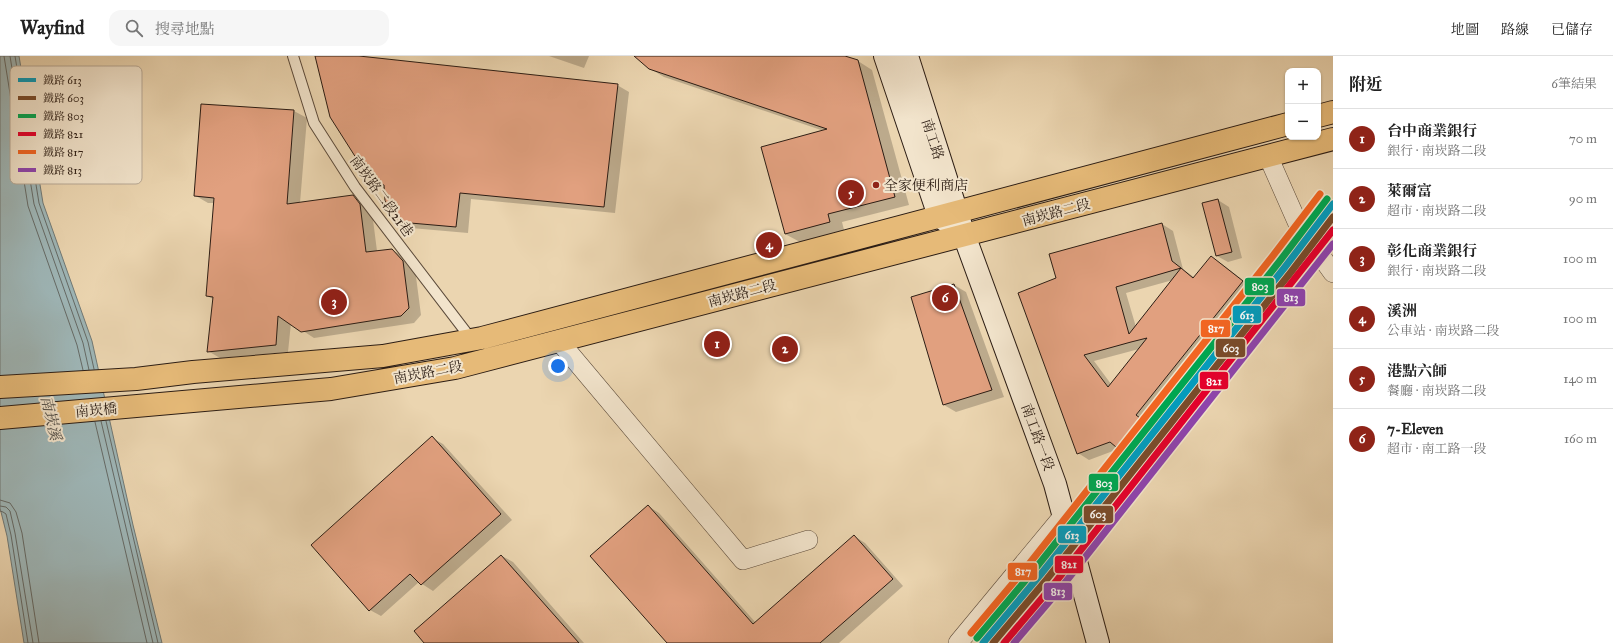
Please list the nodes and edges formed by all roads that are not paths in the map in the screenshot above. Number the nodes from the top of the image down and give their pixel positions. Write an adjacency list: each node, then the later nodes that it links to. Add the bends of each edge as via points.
1 (293, 56): 12 (lane, 南崁路二段21巷, via 314,123 356,187)
2 (886, 56): 9 (street, 南工路)
3 (907, 56): 9 (street, 南工路)
4 (1333, 112): 5 (main road)
5 (1321, 115)
6 (1285, 125): 9 (main road, 南崁路二段)
7 (1333, 140): 8 (main road, 南崁路二段)
8 (1268, 156): 10 (main road, 南崁路二段); 11 (street, via 1298,224)
9 (948, 214): 10 (street, 南工路); 12 (main road, 南崁路二段)
10 (964, 235): 13 (main road, 南崁路二段); 18 (street, 南工路一段)
11 (1333, 273)
12 (472, 340): 14 (main road, 南崁路二段, via 383,356)
13 (559, 341): 16 (main road, 南崁路二段, via 455,368 331,389); 19 (street, via 743,560)
14 (136, 379): 15 (main road, 南崁橋)
15 (0, 387)
16 (143, 405): 17 (main road, 南崁橋)
17 (0, 418)
18 (1064, 515): 20 (street); 21 (street, 南工路一段)
19 (808, 540)
20 (958, 643)
21 (1098, 643)

